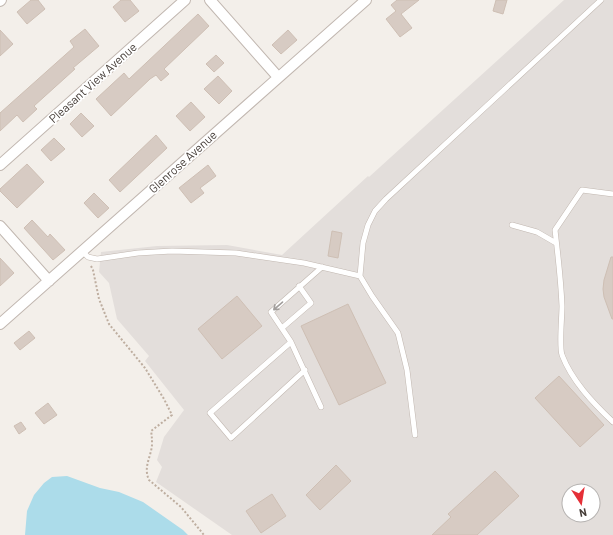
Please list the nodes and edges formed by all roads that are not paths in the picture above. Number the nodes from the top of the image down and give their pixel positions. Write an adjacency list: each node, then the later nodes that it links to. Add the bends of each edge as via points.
1 (185, 0): 6 (street, Pleasant View Avenue)
2 (210, 0): 5 (street)
3 (366, 0): 5 (street, Glenrose Avenue)
4 (601, 0): 13 (lane, via 386,198 368,225 363,242)
5 (278, 77): 11 (street, Glenrose Avenue)
6 (0, 165)
7 (613, 194): 10 (lane, via 582,190 554,230)
8 (512, 225): 10 (lane, via 537,232)
9 (0, 226): 14 (street)
10 (556, 243): 21 (lane, via 562,306 562,353 575,380)
11 (82, 251): 12 (lane, via 88,257 97,259 172,251 236,253); 14 (street, Glenrose Avenue)
12 (322, 267): 13 (lane); 15 (lane)
13 (360, 276): 22 (lane, via 398,333 407,370)
14 (49, 281): 16 (street, Glenrose Avenue)
15 (299, 286): 17 (lane, one-way to 17, via 271,312); 17 (lane, via 311,303)
16 (0, 324)
17 (282, 328): 18 (lane)
18 (291, 342): 19 (lane); 19 (lane, via 210,413 231,438)
19 (304, 370): 20 (lane)
20 (321, 407)
21 (613, 422)
22 (415, 435)

